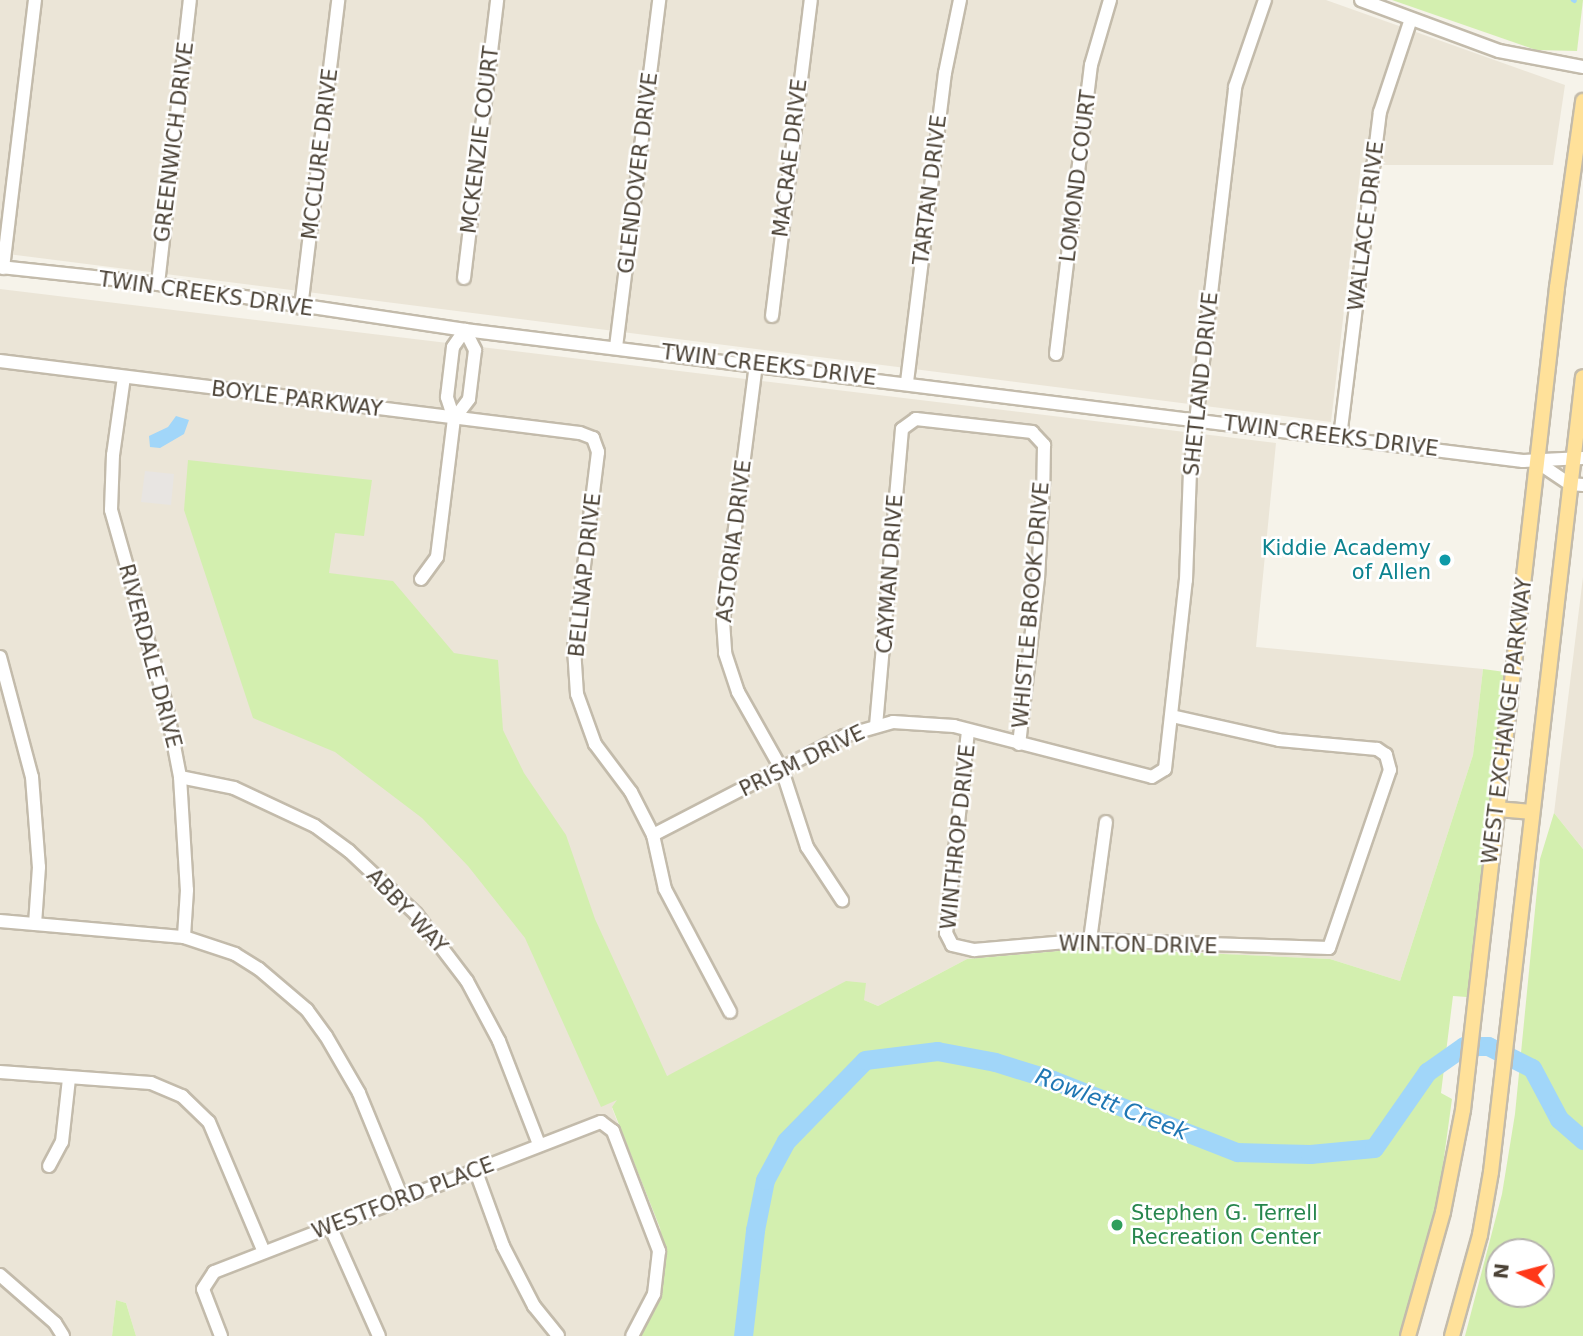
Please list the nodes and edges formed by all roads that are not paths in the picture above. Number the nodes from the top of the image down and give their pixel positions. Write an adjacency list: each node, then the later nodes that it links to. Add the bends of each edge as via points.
1 (35, 0): 14 (street)
2 (190, 0): 16 (street, GREENWICH DRIVE)
3 (338, 0): 17 (street, MCCLURE DRIVE)
4 (494, 0): 15 (street, MCKENZIE COURT)
5 (659, 0): 20 (street, GLENDOVER DRIVE)
6 (811, 0): 18 (street, MACRAE DRIVE)
7 (960, 0): 26 (street, TARTAN DRIVE, via 945,73)
8 (1110, 0): 21 (street, LOMOND COURT, via 1091,65)
9 (1265, 0): 28 (street, SHETLAND DRIVE, via 1235,88)
10 (1361, 0): 11 (street)
11 (1411, 19): 12 (street, via 1499,51); 30 (street, WALLACE DRIVE, via 1380,112)
12 (1583, 67)
13 (1583, 101): 33 (main road, WEST EXCHANGE PARKWAY)
14 (1, 267): 16 (street, TWIN CREEKS DRIVE)
15 (464, 278)
16 (158, 284): 17 (street, TWIN CREEKS DRIVE)
17 (301, 308): 19 (street, TWIN CREEKS DRIVE)
18 (772, 316)
19 (465, 330): 20 (street, TWIN CREEKS DRIVE); 27 (street, via 453,347 448,384); 27 (street, via 475,350 469,399)
20 (616, 346): 23 (street, TWIN CREEKS DRIVE)
21 (1056, 354)
22 (0, 361): 24 (street, BOYLE PARKWAY)
23 (756, 363): 26 (street, TWIN CREEKS DRIVE); 41 (street, ASTORIA DRIVE, via 723,636 737,692)
24 (124, 377): 27 (street, BOYLE PARKWAY); 43 (street, RIVERDALE DRIVE, via 111,510 163,693)
25 (1583, 377): 32 (main road, WEST EXCHANGE PARKWAY)
26 (907, 382): 28 (street, TWIN CREEKS DRIVE)
27 (454, 419): 31 (street, BOYLE PARKWAY); 35 (street, via 437,557)
28 (1196, 419): 30 (street, TWIN CREEKS DRIVE); 37 (street, SHETLAND DRIVE)
29 (906, 424): 38 (street, CAYMAN DRIVE, via 899,434 895,547); 40 (street, WHISTLE BROOK DRIVE, via 916,419 1032,432 1043,440 1038,578)
30 (1339, 437): 33 (street, TWIN CREEKS DRIVE)
31 (593, 438): 47 (street, BELLNAP DRIVE, via 597,452 574,648 577,694 595,744 631,792)
32 (1578, 458): 33 (street, TWIN CREEKS DRIVE); 34 (main road, WEST EXCHANGE PARKWAY)
33 (1537, 463): 34 (street, TWIN CREEKS DRIVE); 44 (main road, WEST EXCHANGE PARKWAY)
34 (1576, 484): 45 (main road, WEST EXCHANGE PARKWAY)
35 (421, 579)
36 (0, 657): 50 (street, via 32,776 38,858)
37 (1172, 716): 42 (street, SHETLAND DRIVE); 52 (street, WINTON DRIVE, via 1279,740 1377,749 1386,755 1390,770 1329,948)
38 (876, 726): 39 (street, PRISM DRIVE, via 931,722); 41 (street, PRISM DRIVE, via 845,736)
39 (968, 731): 40 (street, PRISM DRIVE); 53 (street, WINTHROP DRIVE, via 946,933)
40 (1018, 744): 42 (street, PRISM DRIVE, via 1152,777)
41 (782, 770): 47 (street, PRISM DRIVE); 48 (street, ASTORIA DRIVE, via 807,847)
42 (1162, 773)
43 (180, 776): 51 (street, RIVERDALE DRIVE, via 187,890); 57 (street, ABBY WAY, via 234,788 307,821 349,851 416,914 467,981 499,1041)
44 (1497, 808): 45 (main road); 69 (main road, WEST EXCHANGE PARKWAY, via 1463,1110 1443,1212)
45 (1531, 812): 70 (main road, WEST EXCHANGE PARKWAY, via 1499,1112 1480,1235)
46 (1105, 822): 52 (street)
47 (653, 835): 54 (street, BELLNAP DRIVE, via 665,889)
48 (842, 900)
49 (0, 921): 50 (street)
50 (35, 924): 51 (street)
51 (184, 937): 60 (street, via 234,954 307,1010 359,1093)
52 (1090, 940): 53 (street, WINTON DRIVE, via 974,950)
53 (949, 942)
54 (730, 1012)
55 (0, 1072): 56 (street)
56 (69, 1079): 58 (street, via 62,1142); 62 (street, via 151,1083 188,1101 217,1139)
57 (539, 1144): 59 (street, WESTFORD PLACE); 68 (street, WESTFORD PLACE, via 596,1123 613,1131 659,1251 654,1294)
58 (49, 1166)
59 (475, 1169): 60 (street, WESTFORD PLACE); 67 (street, via 503,1246 534,1306)
60 (402, 1198): 61 (street, WESTFORD PLACE)
61 (330, 1226): 62 (street, WESTFORD PLACE); 66 (street)
62 (264, 1252): 65 (street, WESTFORD PLACE, via 214,1272 204,1281 204,1295)
63 (0, 1275): 64 (street, via 55,1323)
64 (63, 1336)
65 (221, 1336)
66 (379, 1336)
67 (558, 1336)
68 (632, 1336)
69 (1408, 1336)
70 (1452, 1336)

